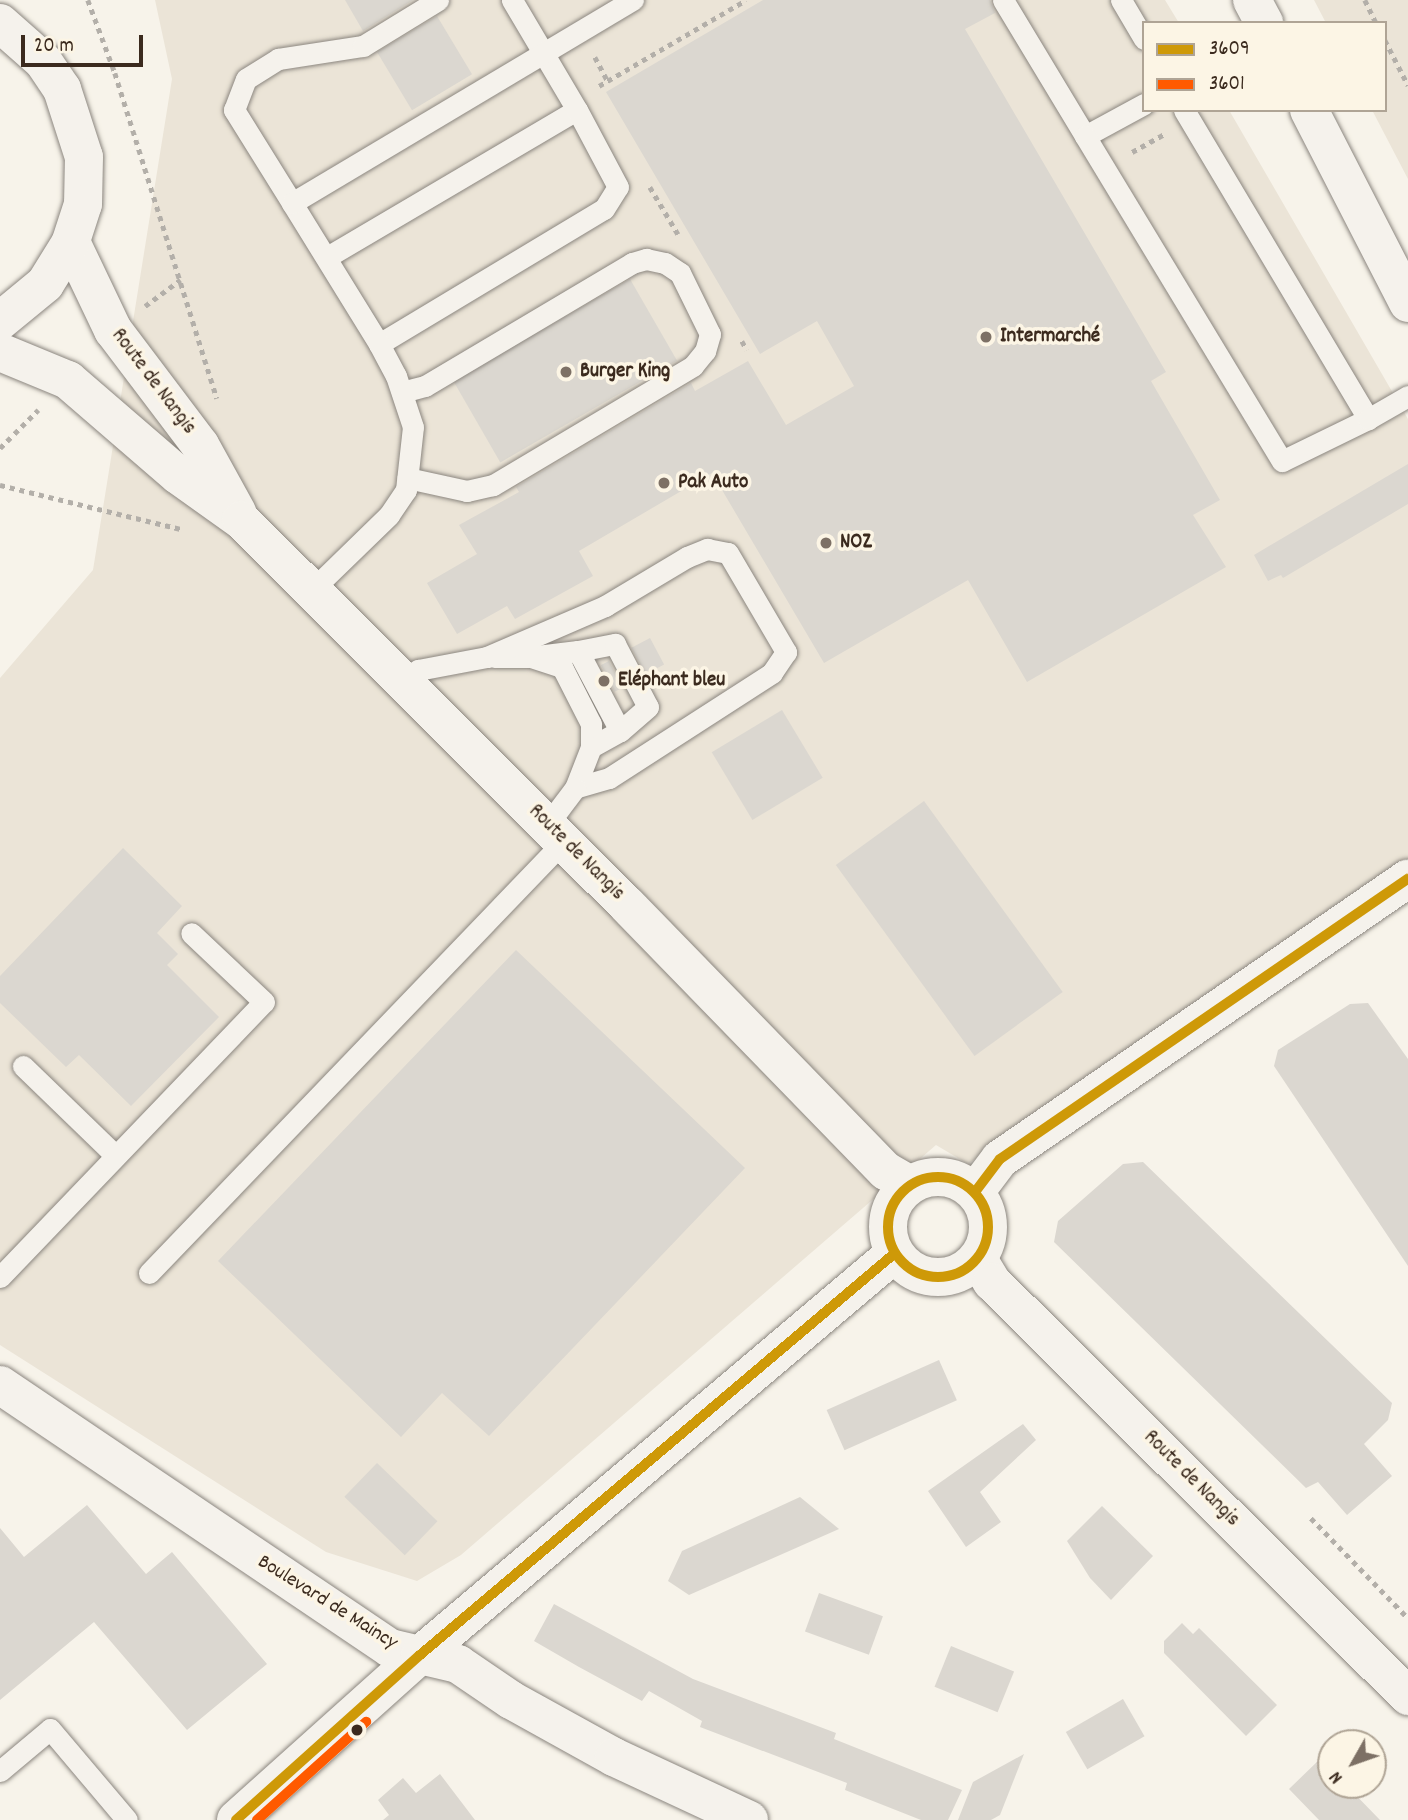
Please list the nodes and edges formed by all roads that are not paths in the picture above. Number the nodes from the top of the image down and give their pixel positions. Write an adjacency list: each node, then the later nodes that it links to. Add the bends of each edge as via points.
1 (20, 0): 9 (main road)
2 (438, 0): 17 (lane, via 363,46 278,59 246,79 234,110)
3 (512, 0): 11 (lane)
4 (632, 0): 11 (lane)
5 (1003, 0): 16 (lane)
6 (1121, 0): 10 (lane)
7 (1252, 0): 8 (main road)
8 (1263, 21)
9 (13, 33): 18 (main road, via 62,89 77,124 84,157 83,204)
10 (1142, 36)
11 (542, 53): 13 (lane); 17 (lane)
12 (1142, 105): 16 (lane)
13 (576, 110): 19 (lane); 22 (lane, via 618,187 604,209)
14 (1310, 112): 20 (main road)
15 (1187, 115): 26 (lane)
16 (1085, 136): 26 (lane, via 1282,461)
17 (292, 203): 19 (lane)
18 (71, 242): 21 (main road, via 45,284); 28 (main road, Route de Nangis, via 113,330 200,445)
19 (327, 257): 22 (lane)
20 (1408, 303)
21 (0, 321)
22 (379, 344): 24 (lane)
23 (0, 352): 28 (main road, Route de Nangis, via 68,380 178,475)
24 (401, 392): 27 (lane, via 413,427); 27 (lane, via 425,386 632,263 646,259 665,262 680,273 710,334 705,351 693,366 493,485 467,491)
25 (1408, 396): 26 (lane)
26 (1368, 419)
27 (407, 478): 29 (lane, via 406,489 388,515)
28 (242, 520): 29 (main road, Route de Nangis)
29 (313, 589): 33 (main road, Route de Nangis)
30 (579, 651): 32 (lane); 34 (lane); 34 (lane, via 615,644 648,707)
31 (487, 657): 32 (lane); 33 (lane, via 418,670); 36 (lane, via 605,606 687,557 707,550 728,553 786,652 772,673 609,778)
32 (531, 657): 35 (lane, via 562,667 591,724)
33 (405, 682): 37 (main road, Route de Nangis)
34 (621, 731): 35 (lane)
35 (591, 747): 36 (lane)
36 (575, 788): 37 (lane)
37 (556, 833): 42 (main road, Route de Nangis, via 886,1171); 46 (lane)
38 (1408, 879): 43 (main road, via 1000,1159)
39 (191, 933): 41 (lane, via 264,1002)
40 (23, 1066): 41 (lane)
41 (116, 1156): 47 (lane)
42 (910, 1185): 43 (main road, via 936,1176 951,1178); 44 (main road, via 891,1209 890,1239)
43 (975, 1192): 45 (main road, via 989,1227)
44 (895, 1253): 45 (main road, via 906,1266 935,1277 951,1276); 49 (main road)
45 (978, 1259): 50 (main road, Route de Nangis, via 992,1282)
46 (149, 1273)
47 (0, 1277)
48 (0, 1385): 49 (main road, Boulevard de Maincy, via 390,1648)
49 (420, 1655): 52 (main road); 54 (main road, Boulevard de Maincy, via 458,1664 511,1700 614,1757)
50 (1408, 1696)
51 (0, 1771): 53 (lane, via 50,1729)
52 (243, 1818)
53 (127, 1820)
54 (749, 1820)

